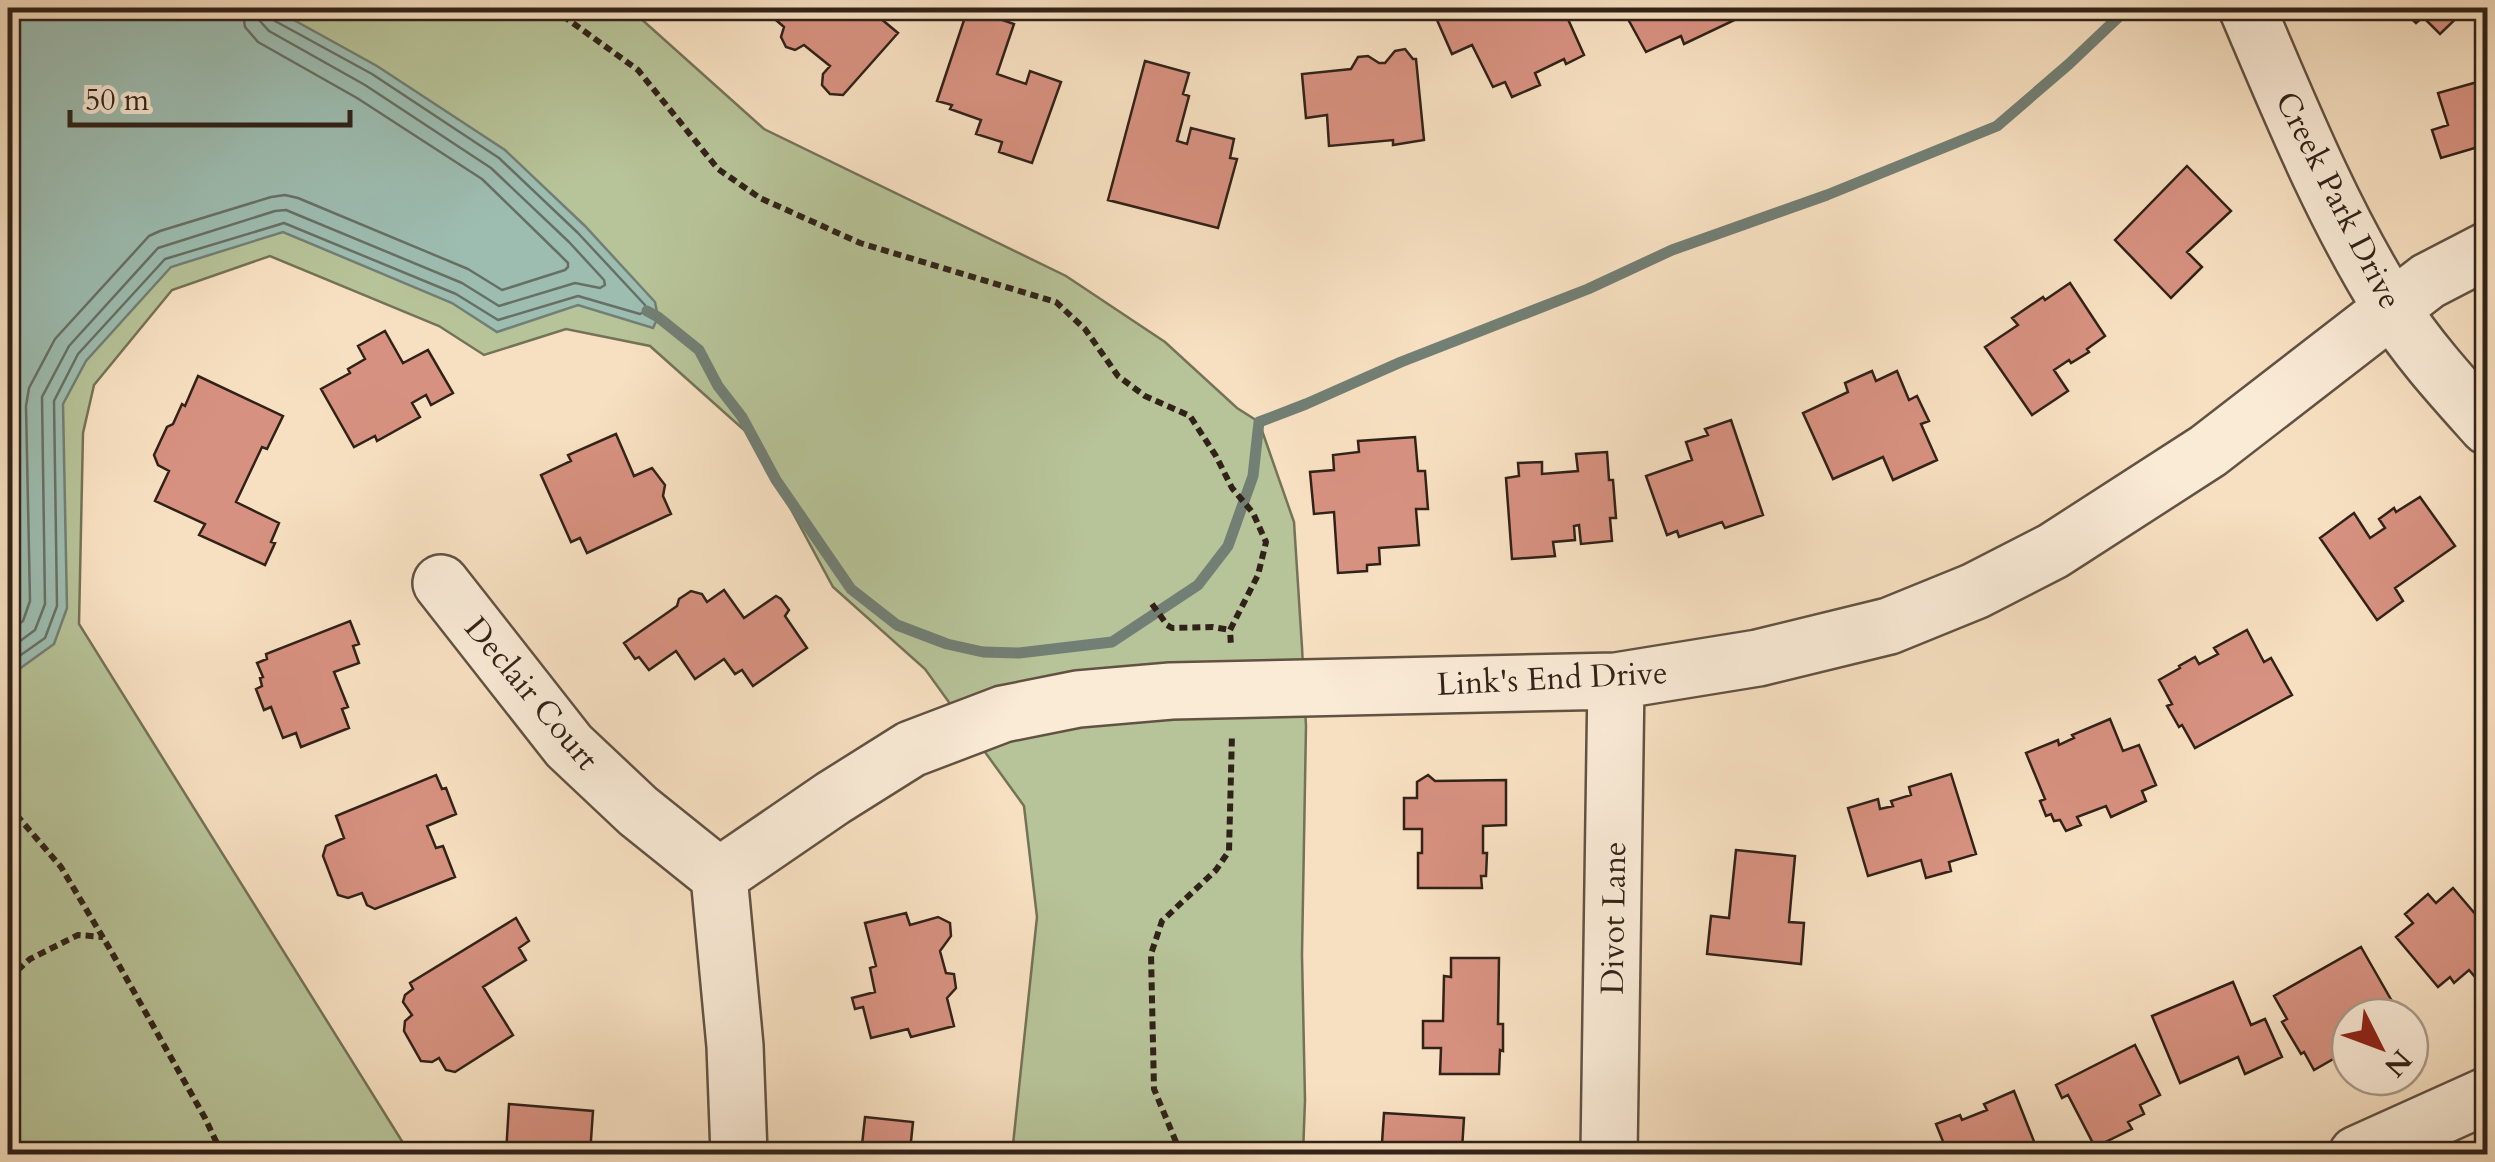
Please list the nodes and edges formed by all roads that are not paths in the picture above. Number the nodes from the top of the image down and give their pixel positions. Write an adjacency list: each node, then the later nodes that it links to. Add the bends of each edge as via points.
1 (2247, 8): 3 (street, Creek Park Drive, via 2333,201)
2 (2488, 250): 3 (street, Link's End Drive)
3 (2393, 310): 4 (street, Creek Park Drive); 6 (street, Link's End Drive, via 2208,451 2053,551 1975,591 1888,626 1758,658)
4 (2488, 428)
5 (441, 583): 7 (street, Declair Court, via 569,746)
6 (1616, 681): 7 (street, Link's End Drive, via 1171,691 1003,714 912,749); 10 (street, Divot Lane)
7 (719, 876): 9 (street)
8 (2488, 1096): 11 (street)
9 (739, 1154)
10 (1609, 1154)
11 (2356, 1154)

